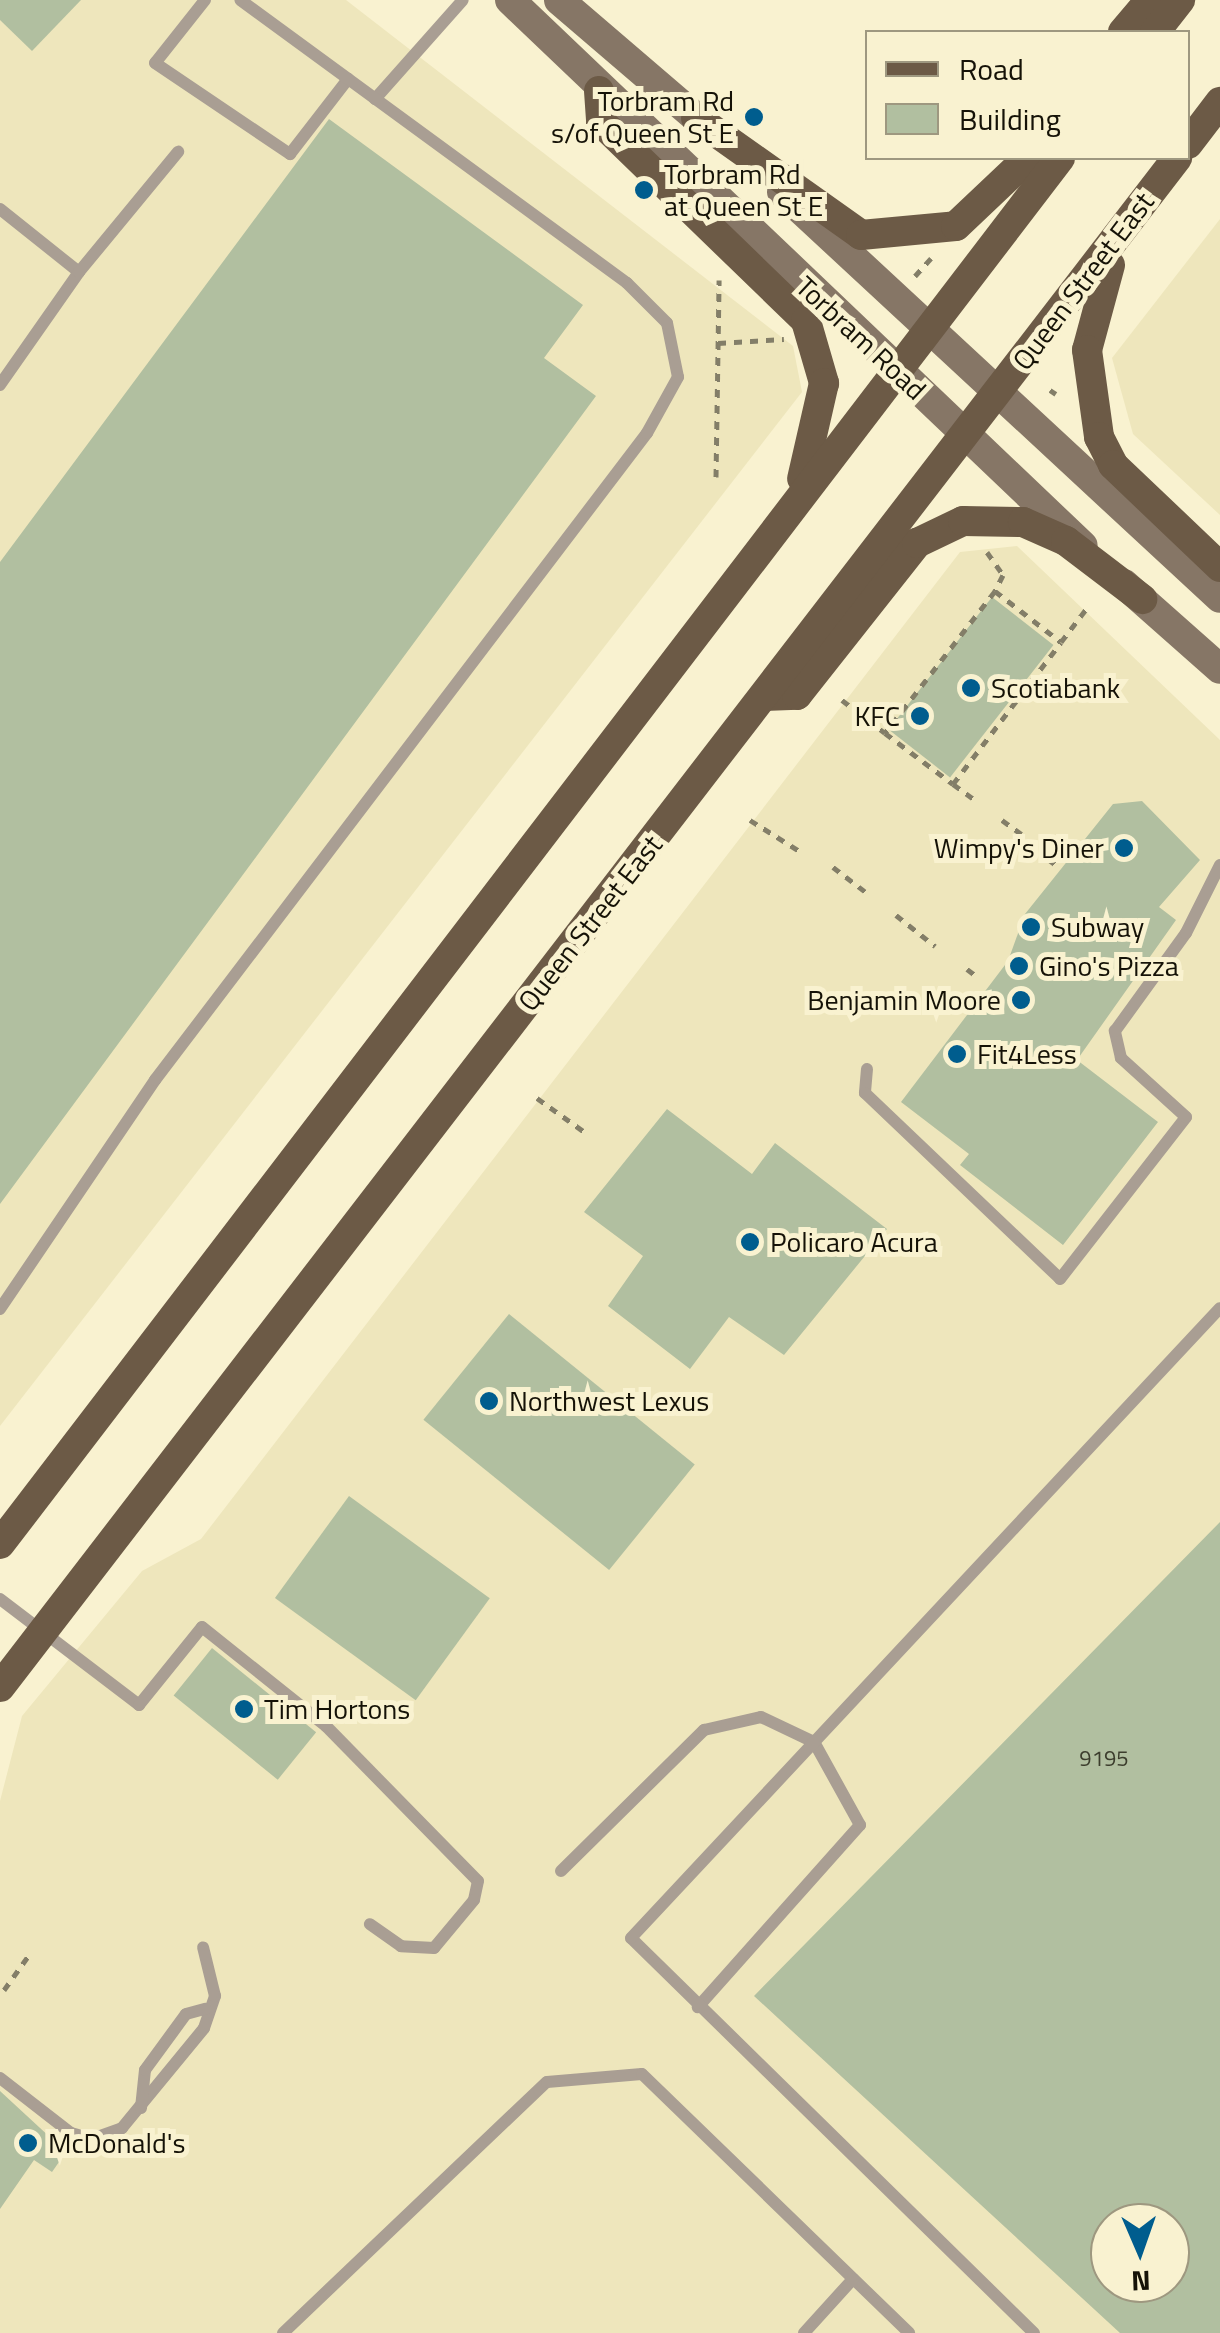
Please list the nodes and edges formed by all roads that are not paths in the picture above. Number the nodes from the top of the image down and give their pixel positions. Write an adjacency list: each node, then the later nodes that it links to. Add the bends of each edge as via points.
1 (205, 0): 10 (lane, via 155,63 290,154)
2 (240, 0): 10 (lane)
3 (463, 0): 12 (lane)
4 (510, 0): 11 (main road, Torbram Road)
5 (559, 0): 14 (main road, Torbram Road)
6 (1150, 0): 8 (main road)
7 (1180, 0): 9 (main road)
8 (1125, 30)
9 (1157, 30)
10 (348, 79): 12 (lane)
11 (598, 91): 23 (main road, Torbram Road); 28 (main road, via 601,122 806,321 819,346 816,445)
12 (375, 99): 35 (lane, via 627,283 667,323 678,377 647,433 156,1080)
13 (1220, 102): 15 (main road)
14 (696, 118): 17 (main road, via 861,235 956,226); 22 (main road, Torbram Road)
15 (1190, 141)
16 (178, 152): 21 (lane)
17 (1026, 160)
18 (1058, 160): 22 (main road)
19 (1172, 164): 25 (main road, Queen Street East); 27 (main road, via 1164,189 1102,276 1086,378 1113,465)
20 (0, 210): 21 (lane)
21 (79, 272): 24 (lane)
22 (930, 327): 23 (main road); 25 (main road, Torbram Road)
23 (897, 372): 26 (main road, Torbram Road); 28 (main road)
24 (0, 385)
25 (999, 391): 26 (main road, Queen Street East); 29 (main road, Torbram Road)
26 (965, 436): 30 (main road, Torbram Road); 32 (main road, Queen Street East)
27 (1220, 567)
28 (731, 589): 37 (main road)
29 (1220, 598)
30 (1142, 600): 31 (main road, Torbram Road); 32 (main road, via 1024,522 963,521 916,543 797,695)
31 (1220, 668)
32 (764, 696): 39 (main road, Queen Street East)
33 (1220, 864): 34 (lane, via 1186,934 1115,1030 1121,1058 1186,1117 1060,1279 865,1093)
34 (867, 1069)
35 (0, 1308)
36 (1220, 1308): 41 (lane)
37 (0, 1544)
38 (0, 1599): 39 (lane)
39 (42, 1634): 40 (main road, Queen Street East); 43 (lane, via 139,1705 202,1627 326,1726 475,1872 474,1900 434,1948 401,1946)
40 (0, 1687)
41 (814, 1742): 42 (lane, via 761,1718 704,1730); 45 (lane, via 860,1825); 45 (lane, via 631,1938)
42 (562, 1871)
43 (370, 1924)
44 (202, 1947): 46 (lane, via 214,1996)
45 (698, 2007): 53 (lane)
46 (205, 2009): 48 (lane, via 204,2028); 48 (lane, via 186,2014 145,2070)
47 (0, 2078): 48 (lane, via 92,2139)
48 (141, 2109)
49 (853, 2279): 50 (lane, via 642,2074 547,2082); 51 (lane); 52 (lane)
50 (284, 2333)
51 (804, 2333)
52 (909, 2333)
53 (1034, 2333)

